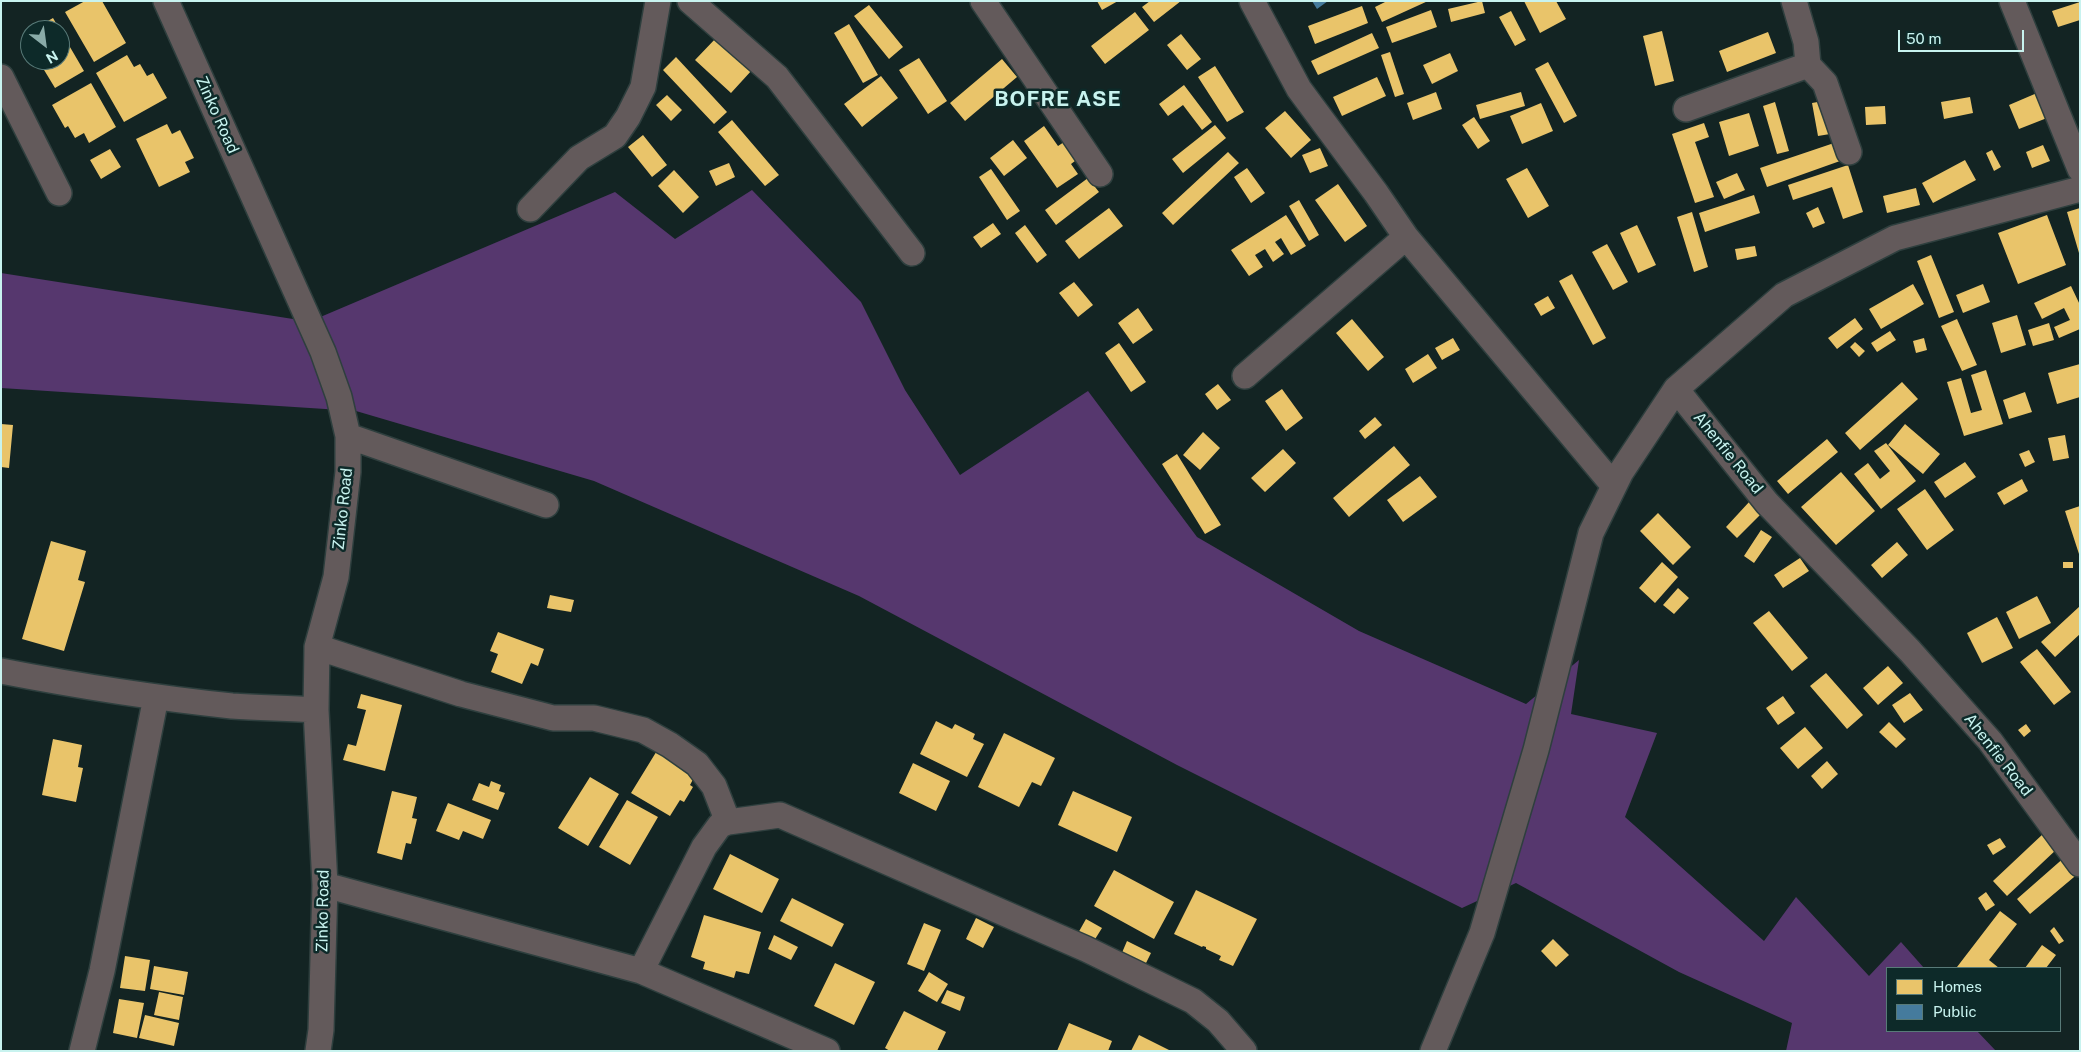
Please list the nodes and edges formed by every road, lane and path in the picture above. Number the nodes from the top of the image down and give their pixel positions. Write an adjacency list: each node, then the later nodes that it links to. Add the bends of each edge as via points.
1 (166, 1): 21 (street, Zinko Road, via 323,352)
2 (658, 1): 16 (street, via 643,87 628,117 615,136 579,158)
3 (690, 1): 18 (street, via 777,78)
4 (983, 1): 13 (street)
5 (1252, 1): 17 (street, via 1299,90)
6 (1794, 1): 8 (street, via 1806,42)
7 (2021, 4): 12 (street)
8 (1808, 65): 10 (street); 11 (street, via 1825,83)
9 (1, 77): 15 (street)
10 (1686, 109)
11 (1848, 152)
12 (2080, 169)
13 (1100, 174)
14 (2080, 189): 20 (street, via 1895,238 1784,296)
15 (59, 193)
16 (530, 209)
17 (1406, 237): 19 (street); 22 (street)
18 (912, 253)
19 (1245, 376)
20 (1676, 388): 22 (street); 29 (street, Ahenfie Road, via 1767,503 1910,651 1990,741)
21 (348, 436): 23 (street); 24 (street, Zinko Road, via 348,472 336,577)
22 (1614, 486): 36 (street, via 1591,533 1536,750 1482,933)
23 (546, 505)
24 (317, 647): 27 (street, Zinko Road); 28 (street, via 461,694 553,718 594,718 644,730 696,764 714,786)
25 (1, 671): 26 (street)
26 (156, 697): 27 (street, via 234,706); 32 (street, via 102,971)
27 (316, 710): 30 (street, Zinko Road)
28 (728, 822): 31 (street, via 720,826 704,847); 35 (street, via 780,815 1086,949 1193,1002 1218,1020)
29 (2080, 864)
30 (325, 885): 31 (street); 33 (street, Zinko Road)
31 (641, 971): 34 (street)
32 (82, 1051)
33 (318, 1051)
34 (827, 1051)
35 (1243, 1051)
36 (1433, 1051)

